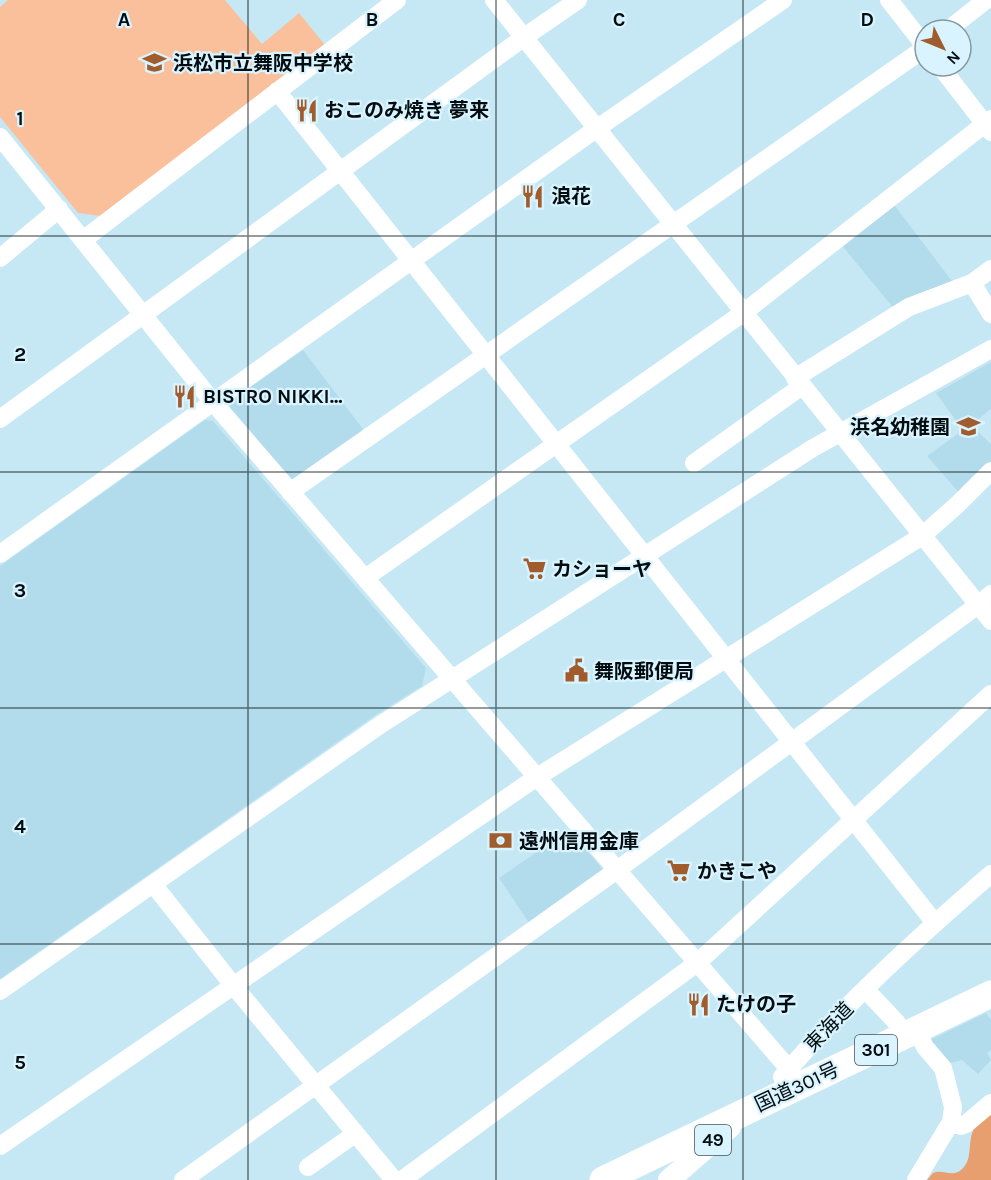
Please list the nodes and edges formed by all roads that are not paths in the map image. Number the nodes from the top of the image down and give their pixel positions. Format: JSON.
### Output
{"nodes":[{"id":1,"x":397,"y":0,"type":"edge"},
{"id":2,"x":494,"y":0,"type":"edge"},
{"id":3,"x":578,"y":0,"type":"edge"},
{"id":4,"x":783,"y":0,"type":"edge"},
{"id":5,"x":889,"y":0,"type":"edge"},
{"id":6,"x":986,"y":0,"type":"edge"},
{"id":7,"x":963,"y":18,"type":"edge"},
{"id":8,"x":913,"y":31,"type":"edge"},
{"id":9,"x":523,"y":38,"type":"junction"},
{"id":10,"x":913,"y":55,"type":"edge"},
{"id":11,"x":950,"y":78,"type":"edge"},
{"id":12,"x":277,"y":92,"type":"junction"},
{"id":13,"x":989,"y":125,"type":"edge"},
{"id":14,"x":596,"y":129,"type":"junction"},
{"id":15,"x":0,"y":137,"type":"edge"},
{"id":16,"x":340,"y":171,"type":"junction"},
{"id":17,"x":58,"y":209,"type":"junction"},
{"id":18,"x":673,"y":225,"type":"junction"},
{"id":19,"x":83,"y":240,"type":"junction"},
{"id":20,"x":0,"y":258,"type":"edge"},
{"id":21,"x":411,"y":261,"type":"junction"},
{"id":22,"x":991,"y":269,"type":"edge"},
{"id":23,"x":972,"y":284,"type":"junction"},
{"id":24,"x":743,"y":313,"type":"junction"},
{"id":25,"x":991,"y":314,"type":"edge"},
{"id":26,"x":144,"y":315,"type":"junction"},
{"id":27,"x":991,"y":349,"type":"edge"},
{"id":28,"x":486,"y":355,"type":"junction"},
{"id":29,"x":799,"y":382,"type":"junction"},
{"id":30,"x":213,"y":402,"type":"junction"},
{"id":31,"x":0,"y":419,"type":"edge"},
{"id":32,"x":840,"y":433,"type":"junction"},
{"id":33,"x":556,"y":444,"type":"junction"},
{"id":34,"x":694,"y":463,"type":"dead end"},
{"id":35,"x":991,"y":471,"type":"edge"},
{"id":36,"x":290,"y":492,"type":"junction"},
{"id":37,"x":922,"y":536,"type":"junction"},
{"id":38,"x":0,"y":554,"type":"edge"},
{"id":39,"x":645,"y":555,"type":"junction"},
{"id":40,"x":365,"y":578,"type":"junction"},
{"id":41,"x":985,"y":599,"type":"edge"},
{"id":42,"x":991,"y":621,"type":"edge"},
{"id":43,"x":726,"y":658,"type":"junction"},
{"id":44,"x":452,"y":679,"type":"junction"},
{"id":45,"x":991,"y":694,"type":"edge"},
{"id":46,"x":791,"y":742,"type":"junction"},
{"id":47,"x":537,"y":777,"type":"junction"},
{"id":48,"x":854,"y":820,"type":"junction"},
{"id":49,"x":617,"y":870,"type":"junction"},
{"id":50,"x":991,"y":874,"type":"edge"},
{"id":51,"x":153,"y":884,"type":"junction"},
{"id":52,"x":935,"y":923,"type":"junction"},
{"id":53,"x":697,"y":963,"type":"junction"},
{"id":54,"x":233,"y":986,"type":"junction"},
{"id":55,"x":866,"y":989,"type":"junction"},
{"id":56,"x":0,"y":991,"type":"edge"},
{"id":57,"x":991,"y":994,"type":"edge"},
{"id":58,"x":907,"y":1027,"type":"junction"},
{"id":59,"x":793,"y":1078,"type":"junction"},
{"id":60,"x":315,"y":1086,"type":"junction"},
{"id":61,"x":991,"y":1103,"type":"edge"},
{"id":62,"x":760,"y":1104,"type":"junction"},
{"id":63,"x":951,"y":1122,"type":"junction"},
{"id":64,"x":356,"y":1134,"type":"junction"},
{"id":65,"x":0,"y":1146,"type":"edge"},
{"id":66,"x":308,"y":1167,"type":"dead end"},
{"id":67,"x":183,"y":1180,"type":"edge"},
{"id":68,"x":394,"y":1180,"type":"edge"},
{"id":69,"x":402,"y":1180,"type":"edge"},
{"id":70,"x":603,"y":1180,"type":"edge"},
{"id":71,"x":669,"y":1180,"type":"edge"},
{"id":72,"x":916,"y":1180,"type":"edge"}],
"edges":[{"from":1,"to":12,"type":"street"},
{"from":2,"to":9,"type":"street"},
{"from":3,"to":9,"type":"street"},
{"from":4,"to":14,"type":"street"},
{"from":5,"to":8,"type":"street"},
{"from":6,"to":7,"type":"street"},
{"from":9,"to":14,"type":"street"},
{"from":9,"to":16,"type":"street"},
{"from":10,"to":18,"type":"street"},
{"from":11,"to":13,"type":"street"},
{"from":12,"to":16,"type":"street"},
{"from":12,"to":19,"type":"street"},
{"from":13,"to":24,"type":"street"},
{"from":14,"to":18,"type":"street"},
{"from":14,"to":21,"type":"street"},
{"from":15,"to":17,"type":"street"},
{"from":16,"to":21,"type":"street"},
{"from":16,"to":26,"type":"street"},
{"from":17,"to":19,"type":"street"},
{"from":17,"to":20,"type":"street"},
{"from":18,"to":24,"type":"street"},
{"from":18,"to":28,"type":"street"},
{"from":19,"to":26,"type":"street"},
{"from":21,"to":28,"type":"street"},
{"from":21,"to":30,"type":"street"},
{"from":22,"to":23,"type":"street"},
{"from":23,"to":25,"type":"street"},
{"from":23,"to":29,"type":"street"},
{"from":24,"to":29,"type":"street"},
{"from":24,"to":33,"type":"street"},
{"from":26,"to":30,"type":"street"},
{"from":26,"to":31,"type":"street"},
{"from":27,"to":32,"type":"street"},
{"from":28,"to":33,"type":"street"},
{"from":28,"to":36,"type":"street"},
{"from":29,"to":32,"type":"street"},
{"from":29,"to":34,"type":"street"},
{"from":30,"to":36,"type":"street"},
{"from":30,"to":38,"type":"street"},
{"from":32,"to":37,"type":"street"},
{"from":32,"to":39,"type":"street"},
{"from":33,"to":39,"type":"street"},
{"from":33,"to":40,"type":"street"},
{"from":35,"to":37,"type":"street"},
{"from":36,"to":40,"type":"street"},
{"from":37,"to":41,"type":"street"},
{"from":37,"to":43,"type":"street"},
{"from":39,"to":43,"type":"street"},
{"from":39,"to":44,"type":"street"},
{"from":40,"to":44,"type":"street"},
{"from":41,"to":42,"type":"street"},
{"from":41,"to":46,"type":"street"},
{"from":43,"to":46,"type":"street"},
{"from":43,"to":47,"type":"street"},
{"from":44,"to":47,"type":"street"},
{"from":44,"to":51,"type":"street"},
{"from":45,"to":48,"type":"street"},
{"from":46,"to":48,"type":"street"},
{"from":46,"to":49,"type":"street"},
{"from":47,"to":49,"type":"street"},
{"from":47,"to":54,"type":"street"},
{"from":48,"to":52,"type":"street"},
{"from":48,"to":53,"type":"street"},
{"from":49,"to":53,"type":"street"},
{"from":49,"to":60,"type":"street"},
{"from":50,"to":52,"type":"street","name":"東海道"},
{"from":51,"to":54,"type":"street"},
{"from":51,"to":56,"type":"street"},
{"from":52,"to":55,"type":"street","name":"東海道"},
{"from":53,"to":59,"type":"street"},
{"from":53,"to":69,"type":"street"},
{"from":54,"to":60,"type":"street"},
{"from":54,"to":65,"type":"street"},
{"from":55,"to":58,"type":"street"},
{"from":55,"to":59,"type":"street","name":"東海道"},
{"from":57,"to":58,"type":"highway","name":"国道301号","number":"301"},
{"from":58,"to":59,"type":"highway","name":"国道301号","number":"301"},
{"from":58,"to":63,"type":"street"},
{"from":59,"to":62,"type":"highway","name":"国道301号","number":"301"},
{"from":60,"to":64,"type":"street"},
{"from":60,"to":67,"type":"street"},
{"from":61,"to":63,"type":"street"},
{"from":62,"to":70,"type":"highway","name":"国道301号","number":"301"},
{"from":62,"to":71,"type":"main road","number":"49"},
{"from":63,"to":72,"type":"street"},
{"from":64,"to":66,"type":"street"},
{"from":64,"to":68,"type":"street"}]}
